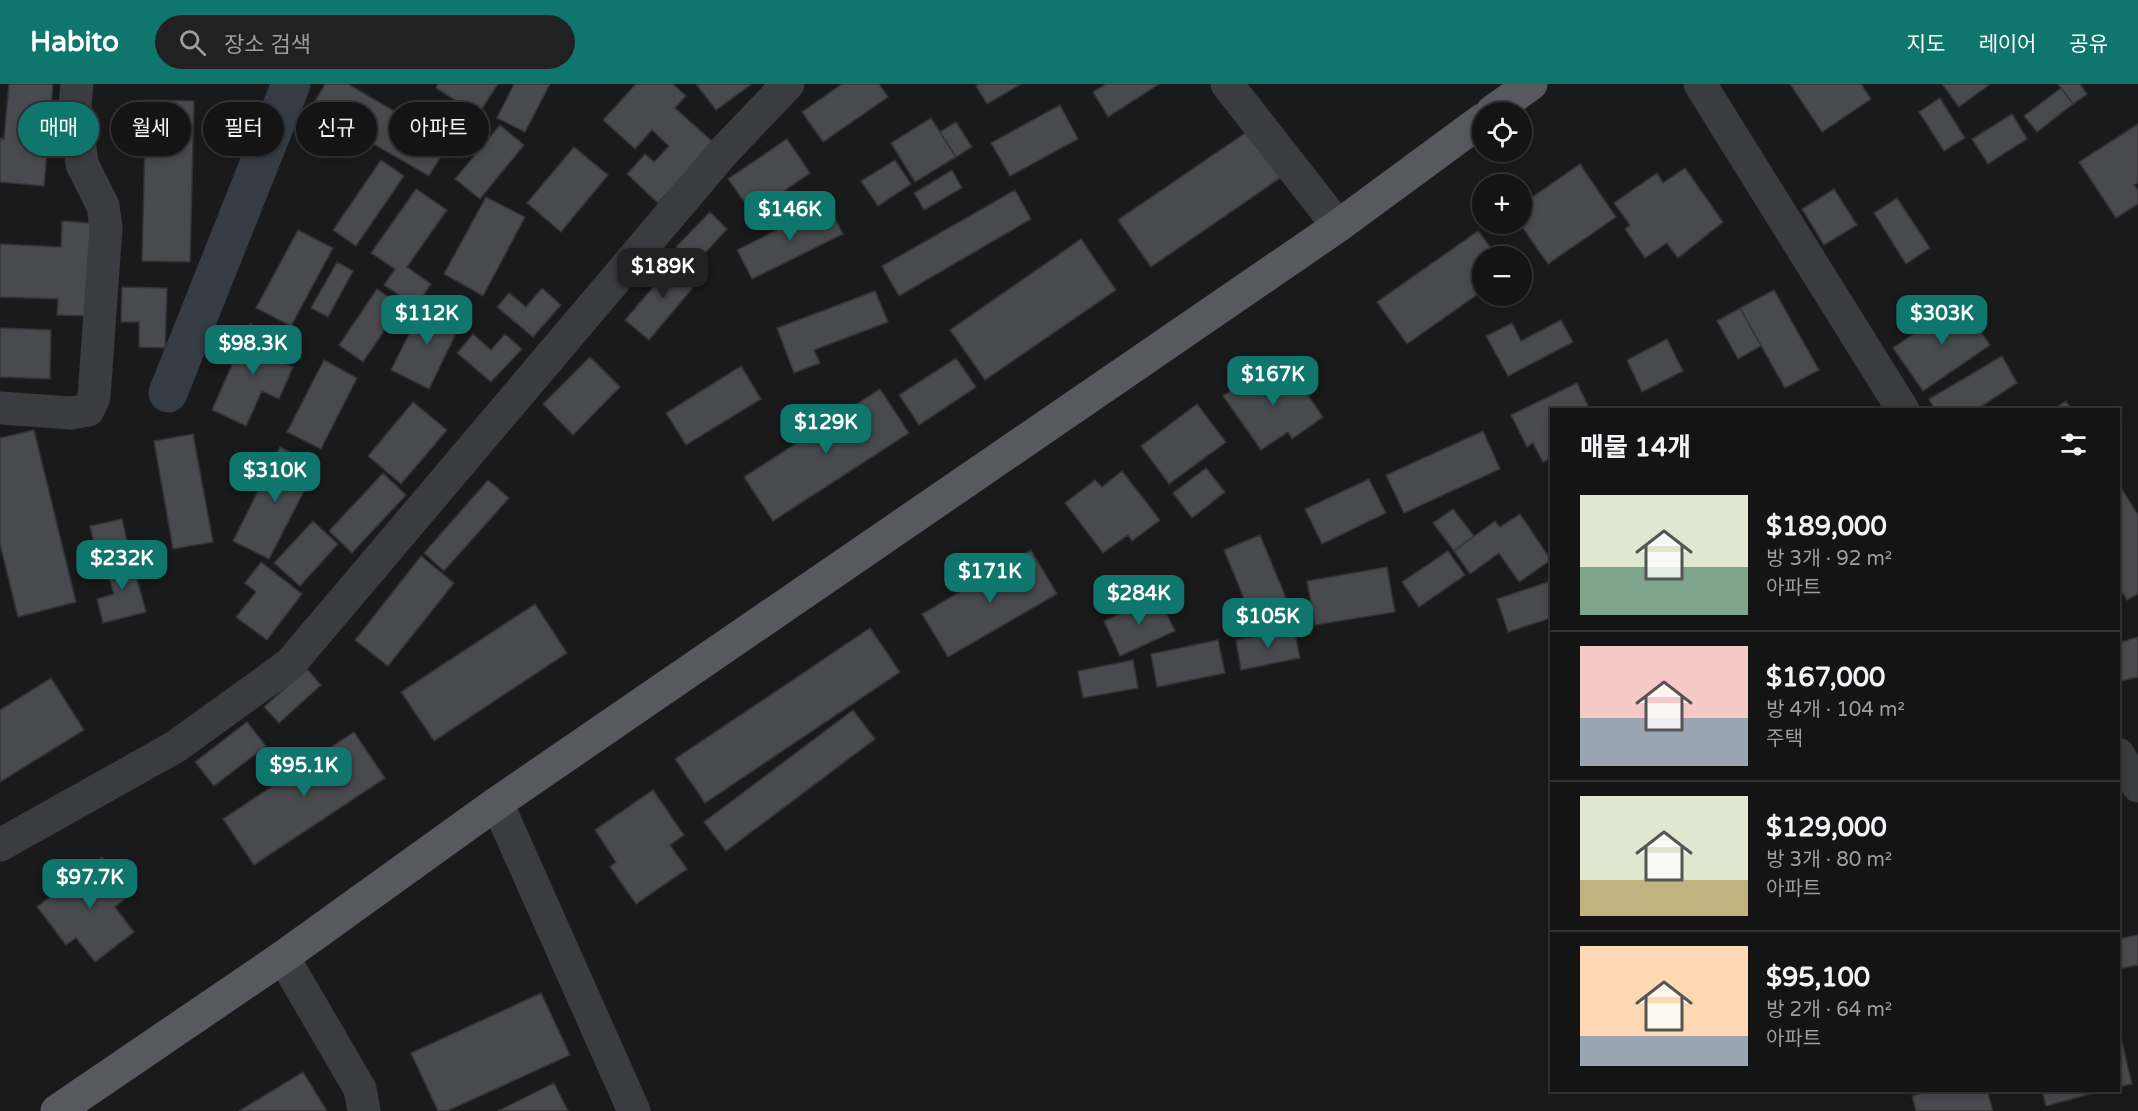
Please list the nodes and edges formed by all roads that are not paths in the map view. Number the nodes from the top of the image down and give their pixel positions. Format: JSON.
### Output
{"nodes":[{"id":1,"x":77,"y":84,"type":"edge"},
{"id":2,"x":788,"y":84,"type":"edge"},
{"id":3,"x":1227,"y":84,"type":"edge"},
{"id":4,"x":1531,"y":84,"type":"edge"},
{"id":5,"x":1700,"y":84,"type":"edge"},
{"id":6,"x":1506,"y":102,"type":"edge"},
{"id":7,"x":1472,"y":127,"type":"edge"},
{"id":8,"x":1338,"y":226,"type":"junction"},
{"id":9,"x":0,"y":408,"type":"edge"},
{"id":10,"x":1902,"y":408,"type":"edge"},
{"id":11,"x":2120,"y":757,"type":"edge"},
{"id":12,"x":2138,"y":786,"type":"edge"},
{"id":13,"x":497,"y":803,"type":"junction"},
{"id":14,"x":0,"y":845,"type":"edge"},
{"id":15,"x":283,"y":957,"type":"junction"},
{"id":16,"x":57,"y":1111,"type":"edge"},
{"id":17,"x":364,"y":1111,"type":"edge"},
{"id":18,"x":634,"y":1111,"type":"edge"}],
"edges":[{"from":1,"to":9,"type":"street"},
{"from":2,"to":14,"type":"street"},
{"from":3,"to":8,"type":"street"},
{"from":4,"to":6,"type":"main road"},
{"from":5,"to":10,"type":"street"},
{"from":7,"to":8,"type":"main road"},
{"from":8,"to":13,"type":"main road"},
{"from":11,"to":12,"type":"street"},
{"from":13,"to":15,"type":"main road"},
{"from":13,"to":18,"type":"street"},
{"from":15,"to":16,"type":"main road"},
{"from":15,"to":17,"type":"street"}]}
